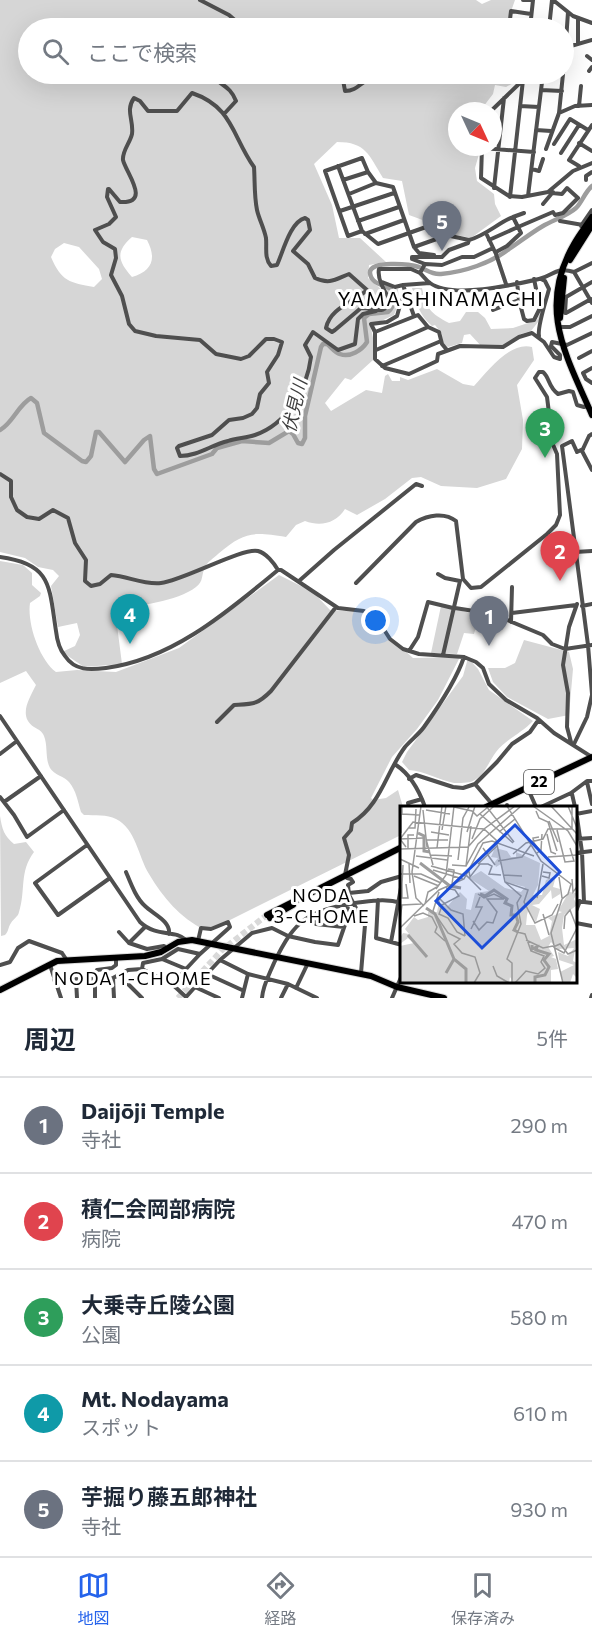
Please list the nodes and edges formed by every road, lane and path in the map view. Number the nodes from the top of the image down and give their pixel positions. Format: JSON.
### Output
{"nodes":[{"id":1,"x":200,"y":0,"type":"edge"},
{"id":2,"x":523,"y":0,"type":"edge"},
{"id":3,"x":533,"y":0,"type":"edge"},
{"id":4,"x":553,"y":0,"type":"edge"},
{"id":5,"x":568,"y":12,"type":"junction"},
{"id":6,"x":531,"y":14,"type":"junction"},
{"id":7,"x":232,"y":18,"type":"edge"},
{"id":8,"x":510,"y":18,"type":"edge"},
{"id":9,"x":531,"y":18,"type":"edge"},
{"id":10,"x":550,"y":18,"type":"edge"},
{"id":11,"x":568,"y":18,"type":"edge"},
{"id":12,"x":578,"y":18,"type":"junction"},
{"id":13,"x":592,"y":23,"type":"edge"},
{"id":14,"x":592,"y":40,"type":"edge"},
{"id":15,"x":578,"y":44,"type":"junction"},
{"id":16,"x":574,"y":45,"type":"edge"},
{"id":17,"x":587,"y":56,"type":"dead end"},
{"id":18,"x":592,"y":60,"type":"edge"},
{"id":19,"x":222,"y":84,"type":"edge"},
{"id":20,"x":344,"y":84,"type":"edge"},
{"id":21,"x":362,"y":84,"type":"edge"},
{"id":22,"x":519,"y":84,"type":"edge"},
{"id":23,"x":523,"y":84,"type":"edge"},
{"id":24,"x":542,"y":84,"type":"edge"},
{"id":25,"x":562,"y":84,"type":"edge"},
{"id":26,"x":581,"y":86,"type":"dead end"},
{"id":27,"x":541,"y":90,"type":"junction"},
{"id":28,"x":561,"y":91,"type":"junction"},
{"id":29,"x":504,"y":98,"type":"junction"},
{"id":30,"x":500,"y":102,"type":"edge"},
{"id":31,"x":592,"y":105,"type":"edge"},
{"id":32,"x":520,"y":106,"type":"junction"},
{"id":33,"x":579,"y":106,"type":"junction"},
{"id":34,"x":539,"y":107,"type":"junction"},
{"id":35,"x":559,"y":113,"type":"junction"},
{"id":36,"x":224,"y":114,"type":"junction"},
{"id":37,"x":502,"y":118,"type":"edge"},
{"id":38,"x":579,"y":124,"type":"junction"},
{"id":39,"x":592,"y":125,"type":"edge"},
{"id":40,"x":536,"y":130,"type":"junction"},
{"id":41,"x":588,"y":130,"type":"junction"},
{"id":42,"x":551,"y":131,"type":"junction"},
{"id":43,"x":579,"y":143,"type":"junction"},
{"id":44,"x":554,"y":144,"type":"dead end"},
{"id":45,"x":502,"y":149,"type":"edge"},
{"id":46,"x":546,"y":149,"type":"dead end"},
{"id":47,"x":515,"y":151,"type":"junction"},
{"id":48,"x":592,"y":151,"type":"edge"},
{"id":49,"x":534,"y":152,"type":"junction"},
{"id":50,"x":561,"y":153,"type":"dead end"},
{"id":51,"x":481,"y":156,"type":"edge"},
{"id":52,"x":498,"y":156,"type":"edge"},
{"id":53,"x":543,"y":159,"type":"dead end"},
{"id":54,"x":592,"y":163,"type":"edge"},
{"id":55,"x":338,"y":166,"type":"junction"},
{"id":56,"x":579,"y":166,"type":"junction"},
{"id":57,"x":532,"y":169,"type":"junction"},
{"id":58,"x":368,"y":172,"type":"junction"},
{"id":59,"x":592,"y":172,"type":"edge"},
{"id":60,"x":343,"y":180,"type":"junction"},
{"id":61,"x":586,"y":180,"type":"dead end"},
{"id":62,"x":376,"y":183,"type":"junction"},
{"id":63,"x":555,"y":186,"type":"junction"},
{"id":64,"x":494,"y":188,"type":"junction"},
{"id":65,"x":394,"y":193,"type":"junction"},
{"id":66,"x":552,"y":193,"type":"junction"},
{"id":67,"x":349,"y":194,"type":"junction"},
{"id":68,"x":528,"y":196,"type":"junction"},
{"id":69,"x":510,"y":197,"type":"junction"},
{"id":70,"x":543,"y":204,"type":"dead end"},
{"id":71,"x":353,"y":207,"type":"junction"},
{"id":72,"x":399,"y":207,"type":"junction"},
{"id":73,"x":592,"y":210,"type":"edge"},
{"id":74,"x":340,"y":211,"type":"junction"},
{"id":75,"x":524,"y":213,"type":"dead end"},
{"id":76,"x":513,"y":217,"type":"junction"},
{"id":77,"x":592,"y":217,"type":"edge"},
{"id":78,"x":404,"y":220,"type":"junction"},
{"id":79,"x":358,"y":221,"type":"junction"},
{"id":80,"x":560,"y":221,"type":"dead end"},
{"id":81,"x":592,"y":224,"type":"edge"},
{"id":82,"x":518,"y":227,"type":"junction"},
{"id":83,"x":363,"y":233,"type":"junction"},
{"id":84,"x":408,"y":233,"type":"junction"},
{"id":85,"x":486,"y":233,"type":"junction"},
{"id":86,"x":446,"y":235,"type":"junction"},
{"id":87,"x":470,"y":240,"type":"junction"},
{"id":88,"x":489,"y":240,"type":"junction"},
{"id":89,"x":414,"y":247,"type":"junction"},
{"id":90,"x":493,"y":248,"type":"junction"},
{"id":91,"x":497,"y":255,"type":"junction"},
{"id":92,"x":435,"y":256,"type":"junction"},
{"id":93,"x":592,"y":263,"type":"edge"},
{"id":94,"x":424,"y":265,"type":"junction"},
{"id":95,"x":567,"y":271,"type":"junction"},
{"id":96,"x":421,"y":272,"type":"junction"},
{"id":97,"x":534,"y":279,"type":"junction"},
{"id":98,"x":541,"y":279,"type":"junction"},
{"id":99,"x":517,"y":282,"type":"junction"},
{"id":100,"x":592,"y":282,"type":"edge"},
{"id":101,"x":430,"y":283,"type":"junction"},
{"id":102,"x":382,"y":284,"type":"junction"},
{"id":103,"x":506,"y":284,"type":"junction"},
{"id":104,"x":403,"y":285,"type":"junction"},
{"id":105,"x":583,"y":287,"type":"junction"},
{"id":106,"x":406,"y":296,"type":"junction"},
{"id":107,"x":519,"y":300,"type":"junction"},
{"id":108,"x":591,"y":300,"type":"edge"},
{"id":109,"x":494,"y":310,"type":"dead end"},
{"id":110,"x":376,"y":311,"type":"junction"},
{"id":111,"x":414,"y":316,"type":"junction"},
{"id":112,"x":592,"y":316,"type":"edge"},
{"id":113,"x":428,"y":327,"type":"junction"},
{"id":114,"x":561,"y":327,"type":"junction"},
{"id":115,"x":375,"y":332,"type":"junction"},
{"id":116,"x":592,"y":333,"type":"edge"},
{"id":117,"x":539,"y":337,"type":"junction"},
{"id":118,"x":442,"y":340,"type":"junction"},
{"id":119,"x":564,"y":345,"type":"junction"},
{"id":120,"x":447,"y":350,"type":"junction"},
{"id":121,"x":376,"y":351,"type":"junction"},
{"id":122,"x":592,"y":351,"type":"edge"},
{"id":123,"x":579,"y":358,"type":"dead end"},
{"id":124,"x":382,"y":366,"type":"junction"},
{"id":125,"x":592,"y":368,"type":"edge"},
{"id":126,"x":592,"y":383,"type":"edge"},
{"id":127,"x":590,"y":405,"type":"edge"},
{"id":128,"x":592,"y":414,"type":"edge"},
{"id":129,"x":592,"y":434,"type":"edge"},
{"id":130,"x":583,"y":449,"type":"junction"},
{"id":131,"x":592,"y":470,"type":"edge"},
{"id":132,"x":0,"y":474,"type":"edge"},
{"id":133,"x":422,"y":486,"type":"dead end"},
{"id":134,"x":592,"y":551,"type":"edge"},
{"id":135,"x":575,"y":552,"type":"junction"},
{"id":136,"x":0,"y":557,"type":"edge"},
{"id":137,"x":278,"y":570,"type":"junction"},
{"id":138,"x":438,"y":574,"type":"dead end"},
{"id":139,"x":299,"y":581,"type":"junction"},
{"id":140,"x":356,"y":583,"type":"dead end"},
{"id":141,"x":512,"y":587,"type":"dead end"},
{"id":142,"x":580,"y":604,"type":"junction"},
{"id":143,"x":592,"y":604,"type":"edge"},
{"id":144,"x":336,"y":607,"type":"junction"},
{"id":145,"x":454,"y":608,"type":"junction"},
{"id":146,"x":512,"y":613,"type":"junction"},
{"id":147,"x":511,"y":622,"type":"junction"},
{"id":148,"x":590,"y":645,"type":"edge"},
{"id":149,"x":564,"y":648,"type":"junction"},
{"id":150,"x":409,"y":651,"type":"junction"},
{"id":151,"x":443,"y":655,"type":"junction"},
{"id":152,"x":464,"y":657,"type":"junction"},
{"id":153,"x":592,"y":695,"type":"edge"},
{"id":154,"x":0,"y":716,"type":"edge"},
{"id":155,"x":217,"y":722,"type":"dead end"},
{"id":156,"x":542,"y":722,"type":"junction"},
{"id":157,"x":17,"y":741,"type":"junction"},
{"id":158,"x":573,"y":743,"type":"junction"},
{"id":159,"x":0,"y":754,"type":"edge"},
{"id":160,"x":592,"y":759,"type":"edge"},
{"id":161,"x":396,"y":765,"type":"junction"},
{"id":162,"x":41,"y":776,"type":"junction"},
{"id":163,"x":409,"y":779,"type":"junction"},
{"id":164,"x":590,"y":781,"type":"edge"},
{"id":165,"x":475,"y":784,"type":"junction"},
{"id":166,"x":529,"y":791,"type":"junction"},
{"id":167,"x":572,"y":793,"type":"junction"},
{"id":168,"x":0,"y":797,"type":"edge"},
{"id":169,"x":422,"y":799,"type":"junction"},
{"id":170,"x":4,"y":802,"type":"junction"},
{"id":171,"x":592,"y":804,"type":"edge"},
{"id":172,"x":409,"y":806,"type":"edge"},
{"id":173,"x":425,"y":806,"type":"edge"},
{"id":174,"x":491,"y":806,"type":"edge"},
{"id":175,"x":537,"y":806,"type":"edge"},
{"id":176,"x":540,"y":806,"type":"edge"},
{"id":177,"x":575,"y":806,"type":"edge"},
{"id":178,"x":63,"y":810,"type":"junction"},
{"id":179,"x":592,"y":811,"type":"edge"},
{"id":180,"x":577,"y":812,"type":"edge"},
{"id":181,"x":592,"y":837,"type":"edge"},
{"id":182,"x":578,"y":839,"type":"edge"},
{"id":183,"x":87,"y":845,"type":"junction"},
{"id":184,"x":400,"y":851,"type":"edge"},
{"id":185,"x":592,"y":851,"type":"edge"},
{"id":186,"x":582,"y":852,"type":"junction"},
{"id":187,"x":577,"y":853,"type":"edge"},
{"id":188,"x":126,"y":872,"type":"dead end"},
{"id":189,"x":346,"y":877,"type":"junction"},
{"id":190,"x":400,"y":877,"type":"edge"},
{"id":191,"x":110,"y":878,"type":"junction"},
{"id":192,"x":349,"y":893,"type":"junction"},
{"id":193,"x":378,"y":900,"type":"junction"},
{"id":194,"x":580,"y":901,"type":"edge"},
{"id":195,"x":400,"y":902,"type":"edge"},
{"id":196,"x":592,"y":903,"type":"edge"},
{"id":197,"x":354,"y":904,"type":"junction"},
{"id":198,"x":347,"y":905,"type":"junction"},
{"id":199,"x":311,"y":915,"type":"junction"},
{"id":200,"x":268,"y":916,"type":"tunnel mouth"},
{"id":201,"x":577,"y":923,"type":"edge"},
{"id":202,"x":592,"y":926,"type":"edge"},
{"id":203,"x":145,"y":927,"type":"junction"},
{"id":204,"x":344,"y":927,"type":"junction"},
{"id":205,"x":118,"y":932,"type":"dead end"},
{"id":206,"x":169,"y":934,"type":"junction"},
{"id":207,"x":288,"y":936,"type":"junction"},
{"id":208,"x":186,"y":940,"type":"junction"},
{"id":209,"x":198,"y":940,"type":"junction"},
{"id":210,"x":392,"y":942,"type":"junction"},
{"id":211,"x":129,"y":943,"type":"junction"},
{"id":212,"x":211,"y":943,"type":"junction"},
{"id":213,"x":400,"y":944,"type":"edge"},
{"id":214,"x":234,"y":947,"type":"junction"},
{"id":215,"x":166,"y":949,"type":"junction"},
{"id":216,"x":200,"y":954,"type":"junction"},
{"id":217,"x":278,"y":956,"type":"junction"},
{"id":218,"x":116,"y":958,"type":"junction"},
{"id":219,"x":162,"y":959,"type":"junction"},
{"id":220,"x":66,"y":960,"type":"junction"},
{"id":221,"x":220,"y":960,"type":"junction"},
{"id":222,"x":308,"y":963,"type":"junction"},
{"id":223,"x":0,"y":965,"type":"edge"},
{"id":224,"x":50,"y":965,"type":"junction"},
{"id":225,"x":142,"y":969,"type":"junction"},
{"id":226,"x":186,"y":969,"type":"junction"},
{"id":227,"x":121,"y":974,"type":"junction"},
{"id":228,"x":207,"y":974,"type":"junction"},
{"id":229,"x":248,"y":974,"type":"junction"},
{"id":230,"x":361,"y":974,"type":"junction"},
{"id":231,"x":95,"y":978,"type":"junction"},
{"id":232,"x":113,"y":978,"type":"junction"},
{"id":233,"x":267,"y":978,"type":"junction"},
{"id":234,"x":76,"y":979,"type":"junction"},
{"id":235,"x":54,"y":980,"type":"junction"},
{"id":236,"x":400,"y":980,"type":"edge"},
{"id":237,"x":288,"y":984,"type":"junction"},
{"id":238,"x":173,"y":985,"type":"junction"},
{"id":239,"x":195,"y":987,"type":"junction"},
{"id":240,"x":397,"y":987,"type":"junction"},
{"id":241,"x":296,"y":988,"type":"junction"},
{"id":242,"x":0,"y":990,"type":"edge"},
{"id":243,"x":242,"y":990,"type":"junction"},
{"id":244,"x":61,"y":998,"type":"edge"},
{"id":245,"x":77,"y":998,"type":"edge"},
{"id":246,"x":95,"y":998,"type":"edge"},
{"id":247,"x":114,"y":998,"type":"edge"},
{"id":248,"x":142,"y":998,"type":"edge"},
{"id":249,"x":186,"y":998,"type":"edge"},
{"id":250,"x":219,"y":998,"type":"edge"},
{"id":251,"x":242,"y":998,"type":"edge"},
{"id":252,"x":262,"y":998,"type":"edge"},
{"id":253,"x":281,"y":998,"type":"edge"},
{"id":254,"x":317,"y":998,"type":"edge"},
{"id":255,"x":392,"y":998,"type":"edge"},
{"id":256,"x":444,"y":998,"type":"edge"}],
"edges":[{"from":1,"to":7,"type":"street"},
{"from":2,"to":3,"type":"street"},
{"from":3,"to":6,"type":"street"},
{"from":4,"to":5,"type":"street"},
{"from":4,"to":10,"type":"street"},
{"from":5,"to":11,"type":"street"},
{"from":5,"to":12,"type":"street"},
{"from":6,"to":8,"type":"street"},
{"from":6,"to":9,"type":"street"},
{"from":12,"to":13,"type":"street"},
{"from":12,"to":15,"type":"street"},
{"from":14,"to":15,"type":"street"},
{"from":15,"to":16,"type":"street"},
{"from":17,"to":18,"type":"street"},
{"from":19,"to":36,"type":"street"},
{"from":20,"to":21,"type":"street"},
{"from":22,"to":29,"type":"street"},
{"from":23,"to":32,"type":"street"},
{"from":24,"to":27,"type":"street"},
{"from":25,"to":28,"type":"street"},
{"from":26,"to":33,"type":"street"},
{"from":27,"to":28,"type":"street"},
{"from":27,"to":34,"type":"street"},
{"from":28,"to":35,"type":"street"},
{"from":29,"to":30,"type":"street"},
{"from":29,"to":37,"type":"street"},
{"from":31,"to":33,"type":"street"},
{"from":32,"to":34,"type":"street"},
{"from":32,"to":47,"type":"street"},
{"from":33,"to":35,"type":"street"},
{"from":34,"to":40,"type":"street"},
{"from":35,"to":42,"type":"street"},
{"from":36,"to":110,"type":"street"},
{"from":36,"to":110,"type":"street"},
{"from":38,"to":41,"type":"street"},
{"from":38,"to":44,"type":"street"},
{"from":38,"to":50,"type":"street"},
{"from":39,"to":41,"type":"street"},
{"from":40,"to":42,"type":"street"},
{"from":40,"to":49,"type":"street"},
{"from":41,"to":43,"type":"street"},
{"from":42,"to":46,"type":"street"},
{"from":43,"to":48,"type":"street"},
{"from":43,"to":56,"type":"street"},
{"from":45,"to":47,"type":"street"},
{"from":47,"to":49,"type":"street"},
{"from":47,"to":69,"type":"street"},
{"from":49,"to":57,"type":"street"},
{"from":51,"to":64,"type":"street"},
{"from":52,"to":64,"type":"street"},
{"from":53,"to":57,"type":"street"},
{"from":54,"to":56,"type":"street"},
{"from":55,"to":58,"type":"street"},
{"from":55,"to":60,"type":"street"},
{"from":55,"to":74,"type":"street"},
{"from":56,"to":63,"type":"street"},
{"from":57,"to":68,"type":"street"},
{"from":58,"to":60,"type":"street"},
{"from":58,"to":62,"type":"street"},
{"from":59,"to":61,"type":"street"},
{"from":60,"to":67,"type":"street"},
{"from":62,"to":65,"type":"street"},
{"from":62,"to":67,"type":"street"},
{"from":63,"to":66,"type":"street"},
{"from":63,"to":68,"type":"street"},
{"from":64,"to":69,"type":"street"},
{"from":65,"to":71,"type":"street"},
{"from":65,"to":72,"type":"street"},
{"from":66,"to":70,"type":"street"},
{"from":66,"to":82,"type":"street"},
{"from":67,"to":71,"type":"street"},
{"from":68,"to":69,"type":"street"},
{"from":71,"to":74,"type":"street"},
{"from":71,"to":79,"type":"street"},
{"from":72,"to":78,"type":"street"},
{"from":72,"to":79,"type":"street"},
{"from":73,"to":80,"type":"street"},
{"from":74,"to":83,"type":"street"},
{"from":75,"to":76,"type":"street"},
{"from":76,"to":82,"type":"street"},
{"from":76,"to":85,"type":"street"},
{"from":77,"to":95,"type":"main road"},
{"from":78,"to":83,"type":"street"},
{"from":78,"to":84,"type":"street"},
{"from":79,"to":83,"type":"street"},
{"from":81,"to":95,"type":"main road"},
{"from":82,"to":88,"type":"street"},
{"from":82,"to":91,"type":"street"},
{"from":83,"to":84,"type":"street"},
{"from":84,"to":86,"type":"street"},
{"from":84,"to":89,"type":"street"},
{"from":85,"to":87,"type":"street"},
{"from":85,"to":88,"type":"street"},
{"from":86,"to":87,"type":"street"},
{"from":86,"to":89,"type":"street"},
{"from":87,"to":92,"type":"street"},
{"from":88,"to":90,"type":"street"},
{"from":89,"to":92,"type":"street"},
{"from":90,"to":91,"type":"street"},
{"from":90,"to":94,"type":"street"},
{"from":91,"to":103,"type":"street"},
{"from":92,"to":94,"type":"street"},
{"from":93,"to":95,"type":"street"},
{"from":94,"to":96,"type":"street"},
{"from":95,"to":98,"type":"street"},
{"from":95,"to":105,"type":"street"},
{"from":95,"to":114,"type":"main road"},
{"from":95,"to":119,"type":"main road"},
{"from":96,"to":101,"type":"street"},
{"from":96,"to":102,"type":"street"},
{"from":97,"to":98,"type":"street"},
{"from":97,"to":99,"type":"street"},
{"from":97,"to":107,"type":"street"},
{"from":98,"to":117,"type":"street"},
{"from":99,"to":103,"type":"street"},
{"from":99,"to":107,"type":"street"},
{"from":100,"to":105,"type":"street"},
{"from":101,"to":103,"type":"street"},
{"from":101,"to":104,"type":"street"},
{"from":102,"to":104,"type":"street"},
{"from":102,"to":110,"type":"street"},
{"from":104,"to":106,"type":"street"},
{"from":105,"to":108,"type":"street"},
{"from":105,"to":108,"type":"street"},
{"from":106,"to":111,"type":"street"},
{"from":106,"to":115,"type":"street"},
{"from":107,"to":109,"type":"street"},
{"from":111,"to":113,"type":"street"},
{"from":111,"to":115,"type":"street"},
{"from":112,"to":114,"type":"street"},
{"from":113,"to":118,"type":"street"},
{"from":113,"to":121,"type":"street"},
{"from":114,"to":119,"type":"main road"},
{"from":115,"to":121,"type":"street"},
{"from":116,"to":119,"type":"street"},
{"from":117,"to":119,"type":"street"},
{"from":117,"to":120,"type":"street"},
{"from":118,"to":120,"type":"street"},
{"from":118,"to":124,"type":"street"},
{"from":119,"to":127,"type":"main road"},
{"from":120,"to":124,"type":"street"},
{"from":121,"to":124,"type":"street"},
{"from":122,"to":123,"type":"street"},
{"from":125,"to":126,"type":"street"},
{"from":127,"to":128,"type":"main road"},
{"from":127,"to":140,"type":"street"},
{"from":129,"to":130,"type":"street"},
{"from":130,"to":131,"type":"street"},
{"from":130,"to":135,"type":"street"},
{"from":132,"to":137,"type":"street"},
{"from":133,"to":139,"type":"street"},
{"from":134,"to":135,"type":"street"},
{"from":135,"to":142,"type":"street"},
{"from":136,"to":137,"type":"street"},
{"from":137,"to":139,"type":"street"},
{"from":138,"to":145,"type":"street"},
{"from":139,"to":144,"type":"street"},
{"from":141,"to":146,"type":"street"},
{"from":142,"to":143,"type":"street"},
{"from":142,"to":146,"type":"street"},
{"from":142,"to":148,"type":"street"},
{"from":142,"to":149,"type":"street"},
{"from":144,"to":150,"type":"street"},
{"from":144,"to":155,"type":"street"},
{"from":145,"to":147,"type":"street"},
{"from":145,"to":150,"type":"street"},
{"from":145,"to":151,"type":"street"},
{"from":146,"to":147,"type":"street"},
{"from":147,"to":149,"type":"street"},
{"from":148,"to":149,"type":"street"},
{"from":148,"to":153,"type":"street"},
{"from":149,"to":158,"type":"street"},
{"from":150,"to":151,"type":"street"},
{"from":151,"to":152,"type":"street"},
{"from":152,"to":156,"type":"street"},
{"from":152,"to":161,"type":"street"},
{"from":153,"to":158,"type":"street"},
{"from":154,"to":157,"type":"street"},
{"from":156,"to":158,"type":"street"},
{"from":156,"to":165,"type":"street"},
{"from":157,"to":159,"type":"street"},
{"from":157,"to":162,"type":"street"},
{"from":158,"to":160,"type":"street"},
{"from":160,"to":166,"type":"main road","number":"22"},
{"from":160,"to":174,"type":"main road","number":"22"},
{"from":161,"to":163,"type":"street"},
{"from":161,"to":189,"type":"street"},
{"from":162,"to":170,"type":"street"},
{"from":162,"to":178,"type":"street"},
{"from":163,"to":165,"type":"street"},
{"from":163,"to":169,"type":"street"},
{"from":164,"to":167,"type":"street"},
{"from":164,"to":171,"type":"street"},
{"from":165,"to":174,"type":"street"},
{"from":166,"to":174,"type":"main road","number":"22"},
{"from":166,"to":175,"type":"street"},
{"from":167,"to":176,"type":"street"},
{"from":167,"to":177,"type":"street"},
{"from":168,"to":170,"type":"street"},
{"from":169,"to":172,"type":"street"},
{"from":169,"to":173,"type":"street"},
{"from":170,"to":178,"type":"street"},
{"from":178,"to":183,"type":"street"},
{"from":179,"to":180,"type":"street"},
{"from":181,"to":182,"type":"street"},
{"from":182,"to":186,"type":"street"},
{"from":183,"to":191,"type":"street"},
{"from":183,"to":191,"type":"street"},
{"from":184,"to":189,"type":"main road"},
{"from":185,"to":186,"type":"street"},
{"from":186,"to":187,"type":"street"},
{"from":186,"to":194,"type":"street"},
{"from":188,"to":206,"type":"street"},
{"from":189,"to":192,"type":"street"},
{"from":189,"to":200,"type":"main road"},
{"from":190,"to":192,"type":"street"},
{"from":191,"to":203,"type":"street"},
{"from":192,"to":197,"type":"street"},
{"from":193,"to":195,"type":"street"},
{"from":193,"to":197,"type":"street"},
{"from":193,"to":210,"type":"street"},
{"from":194,"to":196,"type":"street"},
{"from":195,"to":210,"type":"street"},
{"from":197,"to":198,"type":"street"},
{"from":197,"to":230,"type":"street"},
{"from":198,"to":199,"type":"street"},
{"from":198,"to":204,"type":"street"},
{"from":199,"to":204,"type":"street"},
{"from":199,"to":207,"type":"street"},
{"from":201,"to":202,"type":"street"},
{"from":203,"to":206,"type":"street"},
{"from":203,"to":211,"type":"street"},
{"from":204,"to":207,"type":"street"},
{"from":205,"to":211,"type":"street"},
{"from":206,"to":208,"type":"street"},
{"from":207,"to":214,"type":"street"},
{"from":207,"to":217,"type":"street"},
{"from":208,"to":209,"type":"main road"},
{"from":208,"to":215,"type":"main road"},
{"from":209,"to":212,"type":"main road"},
{"from":209,"to":212,"type":"street"},
{"from":210,"to":213,"type":"street"},
{"from":211,"to":215,"type":"street"},
{"from":212,"to":214,"type":"main road"},
{"from":212,"to":216,"type":"street"},
{"from":214,"to":217,"type":"main road"},
{"from":214,"to":221,"type":"street"},
{"from":215,"to":218,"type":"main road"},
{"from":216,"to":219,"type":"street"},
{"from":216,"to":226,"type":"street"},
{"from":217,"to":222,"type":"main road"},
{"from":217,"to":233,"type":"street"},
{"from":218,"to":220,"type":"main road"},
{"from":218,"to":231,"type":"street"},
{"from":219,"to":225,"type":"street"},
{"from":219,"to":226,"type":"street"},
{"from":220,"to":223,"type":"street"},
{"from":220,"to":224,"type":"main road"},
{"from":221,"to":228,"type":"street"},
{"from":221,"to":229,"type":"street"},
{"from":222,"to":230,"type":"main road"},
{"from":222,"to":241,"type":"street"},
{"from":224,"to":235,"type":"street"},
{"from":224,"to":242,"type":"main road"},
{"from":225,"to":227,"type":"street"},
{"from":225,"to":238,"type":"street"},
{"from":226,"to":238,"type":"street"},
{"from":227,"to":232,"type":"street"},
{"from":227,"to":248,"type":"street"},
{"from":228,"to":239,"type":"street"},
{"from":228,"to":243,"type":"street"},
{"from":229,"to":233,"type":"street"},
{"from":229,"to":243,"type":"street"},
{"from":230,"to":240,"type":"main road"},
{"from":231,"to":232,"type":"street"},
{"from":231,"to":234,"type":"street"},
{"from":231,"to":246,"type":"street"},
{"from":232,"to":247,"type":"street"},
{"from":233,"to":237,"type":"street"},
{"from":233,"to":252,"type":"street"},
{"from":234,"to":235,"type":"street"},
{"from":234,"to":245,"type":"street"},
{"from":235,"to":244,"type":"street"},
{"from":236,"to":240,"type":"street"},
{"from":237,"to":241,"type":"street"},
{"from":237,"to":253,"type":"street"},
{"from":238,"to":249,"type":"street"},
{"from":239,"to":249,"type":"street"},
{"from":239,"to":250,"type":"street"},
{"from":240,"to":255,"type":"street"},
{"from":240,"to":256,"type":"main road"},
{"from":241,"to":254,"type":"street"},
{"from":243,"to":251,"type":"street"}]}
